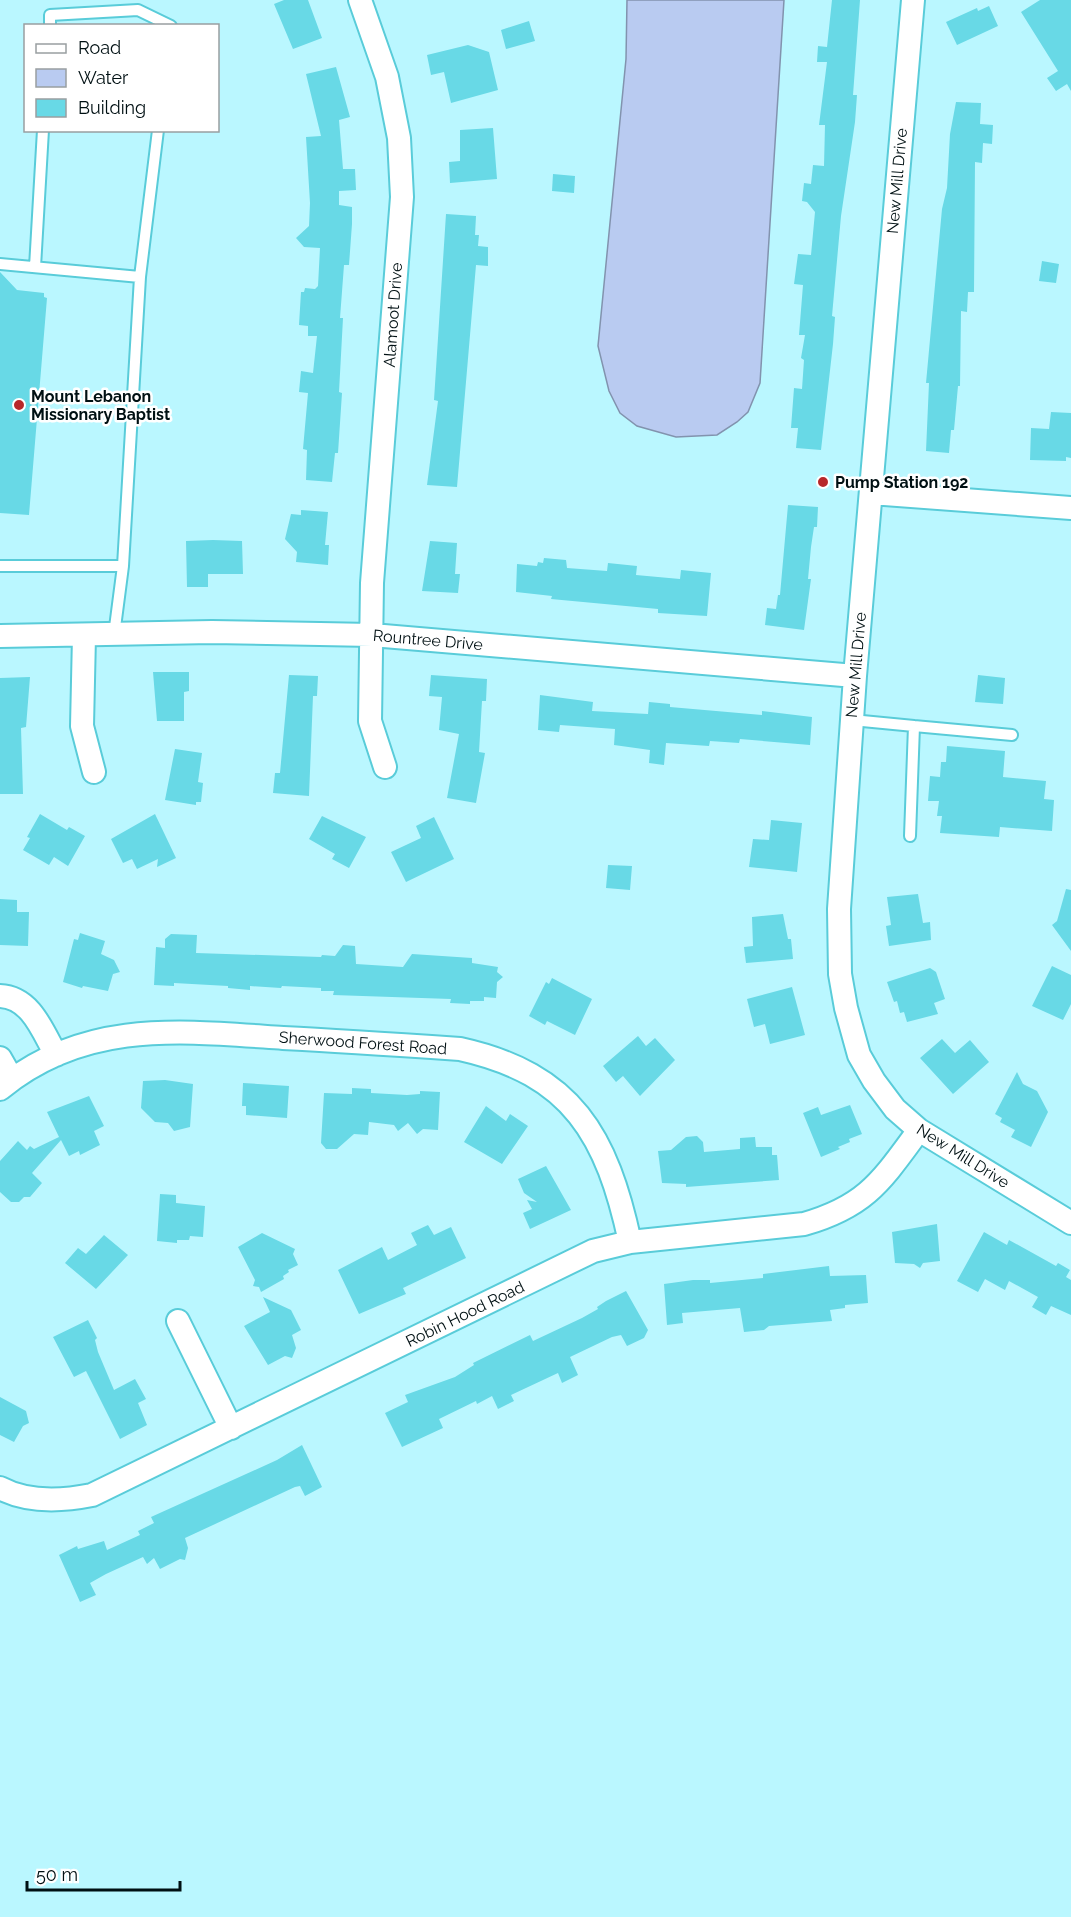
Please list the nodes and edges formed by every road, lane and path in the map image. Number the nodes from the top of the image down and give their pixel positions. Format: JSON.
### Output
{"nodes":[{"id":1,"x":360,"y":0,"type":"edge"},
{"id":2,"x":913,"y":0,"type":"edge"},
{"id":3,"x":50,"y":24,"type":"edge"},
{"id":4,"x":167,"y":24,"type":"edge"},
{"id":5,"x":44,"y":132,"type":"edge"},
{"id":6,"x":158,"y":132,"type":"edge"},
{"id":7,"x":0,"y":264,"type":"edge"},
{"id":8,"x":35,"y":267,"type":"junction"},
{"id":9,"x":140,"y":277,"type":"junction"},
{"id":10,"x":871,"y":493,"type":"junction"},
{"id":11,"x":1071,"y":508,"type":"edge"},
{"id":12,"x":0,"y":566,"type":"edge"},
{"id":13,"x":123,"y":566,"type":"junction"},
{"id":14,"x":114,"y":635,"type":"junction"},
{"id":15,"x":372,"y":635,"type":"junction"},
{"id":16,"x":0,"y":636,"type":"edge"},
{"id":17,"x":84,"y":636,"type":"junction"},
{"id":18,"x":855,"y":676,"type":"junction"},
{"id":19,"x":852,"y":720,"type":"junction"},
{"id":20,"x":914,"y":726,"type":"junction"},
{"id":21,"x":1012,"y":735,"type":"dead end"},
{"id":22,"x":385,"y":767,"type":"dead end"},
{"id":23,"x":94,"y":772,"type":"dead end"},
{"id":24,"x":910,"y":836,"type":"dead end"},
{"id":25,"x":0,"y":996,"type":"edge"},
{"id":26,"x":56,"y":1055,"type":"junction"},
{"id":27,"x":0,"y":1059,"type":"edge"},
{"id":28,"x":6,"y":1084,"type":"edge"},
{"id":29,"x":920,"y":1130,"type":"junction"},
{"id":30,"x":1071,"y":1223,"type":"edge"},
{"id":31,"x":630,"y":1242,"type":"junction"},
{"id":32,"x":178,"y":1321,"type":"dead end"},
{"id":33,"x":231,"y":1428,"type":"junction"},
{"id":34,"x":0,"y":1488,"type":"edge"}],
"edges":[{"from":1,"to":15,"type":"street","name":"Alamoot Drive"},
{"from":2,"to":10,"type":"street","name":"New Mill Drive"},
{"from":3,"to":4,"type":"lane"},
{"from":5,"to":8,"type":"lane"},
{"from":6,"to":9,"type":"lane"},
{"from":7,"to":8,"type":"lane"},
{"from":8,"to":9,"type":"lane"},
{"from":9,"to":13,"type":"lane"},
{"from":10,"to":11,"type":"street"},
{"from":10,"to":18,"type":"street","name":"New Mill Drive"},
{"from":12,"to":13,"type":"lane"},
{"from":13,"to":14,"type":"lane"},
{"from":14,"to":15,"type":"street","name":"Rountree Drive"},
{"from":14,"to":17,"type":"street","name":"Rountree Drive"},
{"from":15,"to":18,"type":"street","name":"Rountree Drive"},
{"from":15,"to":22,"type":"street","name":"Alamoot Drive"},
{"from":16,"to":17,"type":"street","name":"Rountree Drive"},
{"from":17,"to":23,"type":"street"},
{"from":18,"to":19,"type":"street","name":"New Mill Drive"},
{"from":19,"to":20,"type":"lane"},
{"from":19,"to":29,"type":"street","name":"New Mill Drive"},
{"from":20,"to":21,"type":"lane"},
{"from":20,"to":24,"type":"lane"},
{"from":25,"to":26,"type":"street"},
{"from":26,"to":28,"type":"street","name":"Sherwood Forest Road"},
{"from":26,"to":31,"type":"street","name":"Sherwood Forest Road"},
{"from":27,"to":28,"type":"street"},
{"from":29,"to":30,"type":"street","name":"New Mill Drive"},
{"from":29,"to":31,"type":"street","name":"Robin Hood Road"},
{"from":31,"to":33,"type":"street","name":"Robin Hood Road"},
{"from":32,"to":33,"type":"street"},
{"from":33,"to":34,"type":"street","name":"Robin Hood Road"}]}
